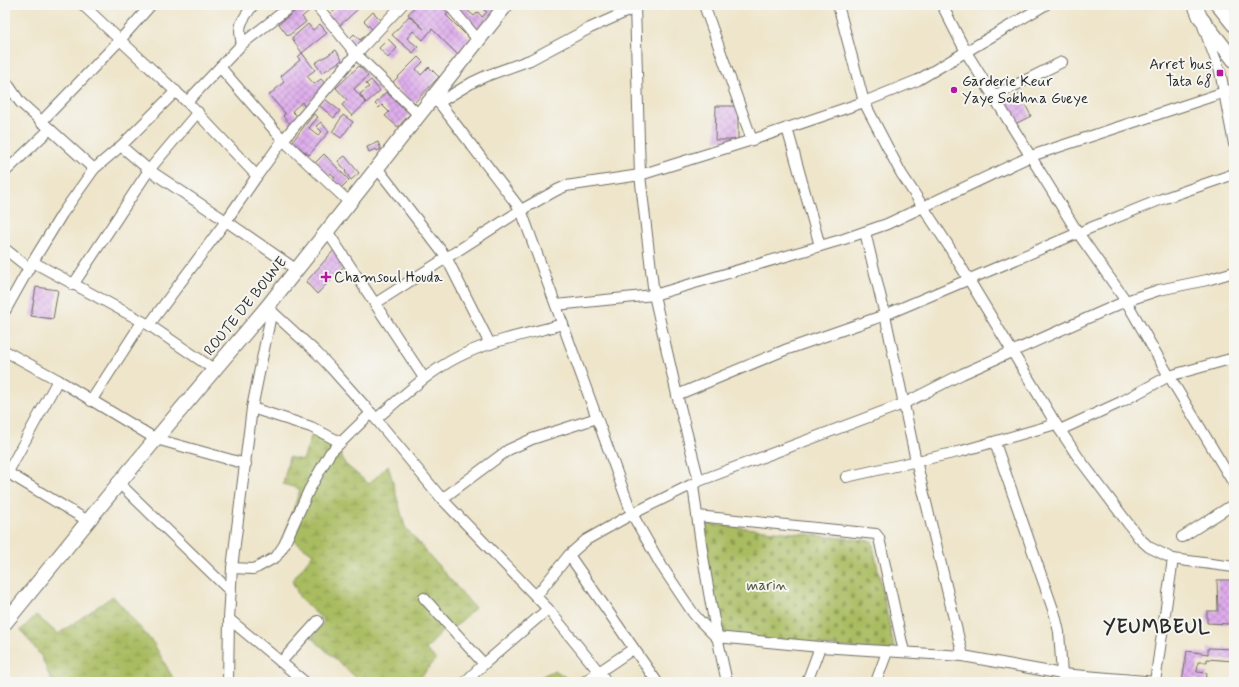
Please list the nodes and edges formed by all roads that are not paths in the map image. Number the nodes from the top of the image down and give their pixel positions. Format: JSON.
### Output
{"nodes":[{"id":1,"x":83,"y":5,"type":"edge"},
{"id":2,"x":151,"y":5,"type":"edge"},
{"id":3,"x":253,"y":5,"type":"edge"},
{"id":4,"x":292,"y":5,"type":"edge"},
{"id":5,"x":316,"y":5,"type":"edge"},
{"id":6,"x":402,"y":5,"type":"edge"},
{"id":7,"x":449,"y":5,"type":"edge"},
{"id":8,"x":506,"y":5,"type":"edge"},
{"id":9,"x":704,"y":5,"type":"edge"},
{"id":10,"x":838,"y":5,"type":"edge"},
{"id":11,"x":942,"y":5,"type":"edge"},
{"id":12,"x":1045,"y":5,"type":"edge"},
{"id":13,"x":1218,"y":5,"type":"edge"},
{"id":14,"x":635,"y":6,"type":"edge"},
{"id":15,"x":1197,"y":11,"type":"edge"},
{"id":16,"x":1234,"y":25,"type":"edge"},
{"id":17,"x":120,"y":40,"type":"junction"},
{"id":18,"x":478,"y":40,"type":"junction"},
{"id":19,"x":242,"y":44,"type":"junction"},
{"id":20,"x":966,"y":52,"type":"junction"},
{"id":21,"x":356,"y":54,"type":"junction"},
{"id":22,"x":1234,"y":60,"type":"edge"},
{"id":23,"x":1062,"y":62,"type":"dead end"},
{"id":24,"x":220,"y":67,"type":"junction"},
{"id":25,"x":5,"y":80,"type":"edge"},
{"id":26,"x":1234,"y":89,"type":"edge"},
{"id":27,"x":176,"y":90,"type":"junction"},
{"id":28,"x":1224,"y":92,"type":"junction"},
{"id":29,"x":994,"y":96,"type":"junction"},
{"id":30,"x":436,"y":99,"type":"junction"},
{"id":31,"x":187,"y":102,"type":"junction"},
{"id":32,"x":864,"y":102,"type":"junction"},
{"id":33,"x":198,"y":112,"type":"junction"},
{"id":34,"x":419,"y":115,"type":"junction"},
{"id":35,"x":42,"y":122,"type":"junction"},
{"id":36,"x":787,"y":128,"type":"junction"},
{"id":37,"x":50,"y":129,"type":"junction"},
{"id":38,"x":283,"y":140,"type":"junction"},
{"id":39,"x":752,"y":140,"type":"junction"},
{"id":40,"x":1234,"y":144,"type":"edge"},
{"id":41,"x":121,"y":146,"type":"junction"},
{"id":42,"x":1031,"y":156,"type":"junction"},
{"id":43,"x":378,"y":168,"type":"junction"},
{"id":44,"x":94,"y":169,"type":"junction"},
{"id":45,"x":150,"y":170,"type":"junction"},
{"id":46,"x":5,"y":172,"type":"edge"},
{"id":47,"x":640,"y":174,"type":"junction"},
{"id":48,"x":1234,"y":174,"type":"edge"},
{"id":49,"x":257,"y":176,"type":"junction"},
{"id":50,"x":350,"y":203,"type":"junction"},
{"id":51,"x":924,"y":207,"type":"junction"},
{"id":52,"x":521,"y":210,"type":"junction"},
{"id":53,"x":226,"y":221,"type":"junction"},
{"id":54,"x":327,"y":232,"type":"junction"},
{"id":55,"x":865,"y":232,"type":"junction"},
{"id":56,"x":1078,"y":233,"type":"junction"},
{"id":57,"x":820,"y":246,"type":"junction"},
{"id":58,"x":5,"y":249,"type":"edge"},
{"id":59,"x":446,"y":257,"type":"junction"},
{"id":60,"x":31,"y":265,"type":"junction"},
{"id":61,"x":296,"y":270,"type":"junction"},
{"id":62,"x":1234,"y":272,"type":"edge"},
{"id":63,"x":968,"y":279,"type":"junction"},
{"id":64,"x":73,"y":285,"type":"junction"},
{"id":65,"x":654,"y":295,"type":"junction"},
{"id":66,"x":1126,"y":301,"type":"junction"},
{"id":67,"x":376,"y":303,"type":"junction"},
{"id":68,"x":556,"y":305,"type":"junction"},
{"id":69,"x":269,"y":308,"type":"junction"},
{"id":70,"x":5,"y":311,"type":"edge"},
{"id":71,"x":885,"y":315,"type":"junction"},
{"id":72,"x":146,"y":323,"type":"junction"},
{"id":73,"x":564,"y":324,"type":"junction"},
{"id":74,"x":490,"y":344,"type":"junction"},
{"id":75,"x":5,"y":351,"type":"edge"},
{"id":76,"x":1013,"y":352,"type":"junction"},
{"id":77,"x":1234,"y":358,"type":"edge"},
{"id":78,"x":215,"y":370,"type":"junction"},
{"id":79,"x":1169,"y":376,"type":"junction"},
{"id":80,"x":424,"y":378,"type":"junction"},
{"id":81,"x":58,"y":380,"type":"junction"},
{"id":82,"x":677,"y":395,"type":"junction"},
{"id":83,"x":91,"y":401,"type":"junction"},
{"id":84,"x":903,"y":404,"type":"junction"},
{"id":85,"x":252,"y":408,"type":"junction"},
{"id":86,"x":373,"y":416,"type":"junction"},
{"id":87,"x":597,"y":418,"type":"junction"},
{"id":88,"x":1058,"y":427,"type":"junction"},
{"id":89,"x":156,"y":439,"type":"junction"},
{"id":90,"x":340,"y":442,"type":"junction"},
{"id":91,"x":995,"y":443,"type":"junction"},
{"id":92,"x":916,"y":461,"type":"junction"},
{"id":93,"x":246,"y":464,"type":"junction"},
{"id":94,"x":6,"y":472,"type":"edge"},
{"id":95,"x":846,"y":477,"type":"dead end"},
{"id":96,"x":696,"y":482,"type":"junction"},
{"id":97,"x":119,"y":483,"type":"junction"},
{"id":98,"x":1234,"y":484,"type":"edge"},
{"id":99,"x":442,"y":499,"type":"junction"},
{"id":100,"x":1234,"y":504,"type":"edge"},
{"id":101,"x":632,"y":514,"type":"junction"},
{"id":102,"x":697,"y":516,"type":"junction"},
{"id":103,"x":88,"y":522,"type":"junction"},
{"id":104,"x":1182,"y":537,"type":"dead end"},
{"id":105,"x":569,"y":555,"type":"junction"},
{"id":106,"x":1173,"y":558,"type":"junction"},
{"id":107,"x":1234,"y":567,"type":"edge"},
{"id":108,"x":232,"y":568,"type":"junction"},
{"id":109,"x":231,"y":592,"type":"junction"},
{"id":110,"x":536,"y":596,"type":"junction"},
{"id":111,"x":424,"y":598,"type":"dead end"},
{"id":112,"x":548,"y":609,"type":"junction"},
{"id":113,"x":229,"y":619,"type":"junction"},
{"id":114,"x":318,"y":621,"type":"dead end"},
{"id":115,"x":5,"y":623,"type":"edge"},
{"id":116,"x":716,"y":637,"type":"junction"},
{"id":117,"x":820,"y":647,"type":"junction"},
{"id":118,"x":633,"y":649,"type":"junction"},
{"id":119,"x":886,"y":652,"type":"junction"},
{"id":120,"x":904,"y":652,"type":"junction"},
{"id":121,"x":963,"y":656,"type":"junction"},
{"id":122,"x":281,"y":662,"type":"junction"},
{"id":123,"x":484,"y":664,"type":"junction"},
{"id":124,"x":600,"y":672,"type":"junction"},
{"id":125,"x":1062,"y":674,"type":"junction"},
{"id":126,"x":228,"y":682,"type":"edge"},
{"id":127,"x":306,"y":682,"type":"edge"},
{"id":128,"x":465,"y":682,"type":"edge"},
{"id":129,"x":584,"y":682,"type":"edge"},
{"id":130,"x":607,"y":682,"type":"edge"},
{"id":131,"x":657,"y":682,"type":"edge"},
{"id":132,"x":727,"y":682,"type":"edge"},
{"id":133,"x":807,"y":682,"type":"edge"},
{"id":134,"x":876,"y":682,"type":"edge"},
{"id":135,"x":1156,"y":682,"type":"edge"}],
"edges":[{"from":1,"to":17,"type":"street"},
{"from":2,"to":17,"type":"street"},
{"from":3,"to":19,"type":"street"},
{"from":4,"to":19,"type":"street"},
{"from":5,"to":21,"type":"street"},
{"from":6,"to":21,"type":"street"},
{"from":7,"to":18,"type":"street"},
{"from":8,"to":18,"type":"street","name":"ROUTE DE BOUNE"},
{"from":9,"to":39,"type":"street"},
{"from":10,"to":32,"type":"street"},
{"from":11,"to":20,"type":"street"},
{"from":12,"to":20,"type":"street"},
{"from":13,"to":16,"type":"street"},
{"from":14,"to":30,"type":"street"},
{"from":14,"to":47,"type":"street"},
{"from":15,"to":22,"type":"street"},
{"from":15,"to":28,"type":"street"},
{"from":17,"to":27,"type":"street"},
{"from":17,"to":35,"type":"street"},
{"from":18,"to":30,"type":"street","name":"ROUTE DE BOUNE"},
{"from":19,"to":24,"type":"street"},
{"from":20,"to":29,"type":"street"},
{"from":20,"to":32,"type":"street"},
{"from":21,"to":34,"type":"street"},
{"from":21,"to":38,"type":"street"},
{"from":23,"to":29,"type":"street"},
{"from":24,"to":31,"type":"street"},
{"from":24,"to":38,"type":"street"},
{"from":25,"to":35,"type":"street"},
{"from":26,"to":28,"type":"street"},
{"from":27,"to":31,"type":"street"},
{"from":27,"to":41,"type":"street"},
{"from":28,"to":40,"type":"street"},
{"from":28,"to":42,"type":"street"},
{"from":29,"to":42,"type":"street"},
{"from":30,"to":34,"type":"street","name":"ROUTE DE BOUNE"},
{"from":30,"to":52,"type":"street"},
{"from":31,"to":33,"type":"street"},
{"from":32,"to":36,"type":"street"},
{"from":32,"to":51,"type":"street"},
{"from":33,"to":45,"type":"street"},
{"from":33,"to":49,"type":"street"},
{"from":34,"to":43,"type":"street","name":"ROUTE DE BOUNE"},
{"from":35,"to":37,"type":"street"},
{"from":36,"to":39,"type":"street"},
{"from":36,"to":57,"type":"street"},
{"from":37,"to":44,"type":"street"},
{"from":37,"to":46,"type":"street"},
{"from":38,"to":49,"type":"street"},
{"from":38,"to":50,"type":"street"},
{"from":39,"to":47,"type":"street"},
{"from":41,"to":44,"type":"street"},
{"from":41,"to":45,"type":"street"},
{"from":42,"to":51,"type":"street"},
{"from":42,"to":56,"type":"street"},
{"from":43,"to":50,"type":"street","name":"ROUTE DE BOUNE"},
{"from":43,"to":59,"type":"street"},
{"from":44,"to":60,"type":"street"},
{"from":45,"to":53,"type":"street"},
{"from":45,"to":64,"type":"street"},
{"from":47,"to":52,"type":"street"},
{"from":47,"to":65,"type":"street"},
{"from":48,"to":56,"type":"street"},
{"from":49,"to":53,"type":"street"},
{"from":50,"to":54,"type":"street","name":"ROUTE DE BOUNE"},
{"from":51,"to":55,"type":"street"},
{"from":51,"to":63,"type":"street"},
{"from":52,"to":59,"type":"street"},
{"from":52,"to":68,"type":"street"},
{"from":53,"to":61,"type":"street"},
{"from":53,"to":72,"type":"street"},
{"from":54,"to":61,"type":"street","name":"ROUTE DE BOUNE"},
{"from":54,"to":67,"type":"street"},
{"from":55,"to":57,"type":"street"},
{"from":55,"to":71,"type":"street"},
{"from":56,"to":63,"type":"street"},
{"from":56,"to":66,"type":"street"},
{"from":57,"to":65,"type":"street"},
{"from":58,"to":60,"type":"street"},
{"from":59,"to":67,"type":"street"},
{"from":59,"to":74,"type":"street"},
{"from":60,"to":64,"type":"street"},
{"from":60,"to":70,"type":"street"},
{"from":61,"to":69,"type":"street","name":"ROUTE DE BOUNE"},
{"from":62,"to":66,"type":"street"},
{"from":63,"to":71,"type":"street"},
{"from":63,"to":76,"type":"street"},
{"from":64,"to":72,"type":"street"},
{"from":65,"to":68,"type":"street"},
{"from":65,"to":82,"type":"street"},
{"from":66,"to":76,"type":"street"},
{"from":66,"to":79,"type":"street"},
{"from":67,"to":80,"type":"street"},
{"from":68,"to":73,"type":"street"},
{"from":69,"to":78,"type":"street","name":"ROUTE DE BOUNE"},
{"from":69,"to":85,"type":"street"},
{"from":69,"to":86,"type":"street"},
{"from":71,"to":82,"type":"street"},
{"from":71,"to":84,"type":"street"},
{"from":72,"to":78,"type":"street"},
{"from":72,"to":83,"type":"street"},
{"from":73,"to":74,"type":"street"},
{"from":73,"to":87,"type":"street"},
{"from":74,"to":80,"type":"street"},
{"from":75,"to":81,"type":"street"},
{"from":76,"to":84,"type":"street"},
{"from":76,"to":88,"type":"street"},
{"from":77,"to":79,"type":"street"},
{"from":78,"to":89,"type":"street","name":"ROUTE DE BOUNE"},
{"from":79,"to":88,"type":"street"},
{"from":79,"to":98,"type":"street"},
{"from":80,"to":86,"type":"street"},
{"from":81,"to":83,"type":"street"},
{"from":81,"to":94,"type":"street"},
{"from":82,"to":96,"type":"street"},
{"from":83,"to":89,"type":"street"},
{"from":84,"to":92,"type":"street"},
{"from":84,"to":96,"type":"street"},
{"from":85,"to":90,"type":"street"},
{"from":85,"to":93,"type":"street"},
{"from":86,"to":90,"type":"street"},
{"from":86,"to":99,"type":"street"},
{"from":87,"to":99,"type":"street"},
{"from":87,"to":101,"type":"street"},
{"from":88,"to":91,"type":"street"},
{"from":88,"to":106,"type":"street"},
{"from":89,"to":93,"type":"street"},
{"from":89,"to":97,"type":"street","name":"ROUTE DE BOUNE"},
{"from":90,"to":108,"type":"street"},
{"from":91,"to":92,"type":"street"},
{"from":91,"to":125,"type":"street"},
{"from":92,"to":95,"type":"street"},
{"from":92,"to":121,"type":"street"},
{"from":93,"to":108,"type":"street"},
{"from":94,"to":103,"type":"street"},
{"from":96,"to":101,"type":"street"},
{"from":96,"to":102,"type":"street"},
{"from":97,"to":103,"type":"street","name":"ROUTE DE BOUNE"},
{"from":97,"to":109,"type":"street"},
{"from":99,"to":110,"type":"street"},
{"from":100,"to":104,"type":"street"},
{"from":101,"to":105,"type":"street"},
{"from":101,"to":116,"type":"street"},
{"from":102,"to":116,"type":"street"},
{"from":102,"to":120,"type":"street"},
{"from":103,"to":115,"type":"street","name":"ROUTE DE BOUNE"},
{"from":105,"to":110,"type":"street"},
{"from":105,"to":118,"type":"street"},
{"from":106,"to":107,"type":"street"},
{"from":106,"to":135,"type":"street"},
{"from":108,"to":109,"type":"street"},
{"from":109,"to":113,"type":"street"},
{"from":110,"to":112,"type":"street"},
{"from":111,"to":123,"type":"street"},
{"from":112,"to":123,"type":"street"},
{"from":112,"to":124,"type":"street"},
{"from":113,"to":122,"type":"street"},
{"from":113,"to":126,"type":"street"},
{"from":114,"to":122,"type":"street"},
{"from":116,"to":117,"type":"street"},
{"from":116,"to":132,"type":"street"},
{"from":117,"to":119,"type":"street"},
{"from":117,"to":133,"type":"street"},
{"from":118,"to":124,"type":"street"},
{"from":118,"to":131,"type":"street"},
{"from":119,"to":120,"type":"street"},
{"from":119,"to":134,"type":"street"},
{"from":120,"to":121,"type":"street"},
{"from":121,"to":125,"type":"street"},
{"from":122,"to":127,"type":"street"},
{"from":123,"to":128,"type":"street"},
{"from":124,"to":129,"type":"street"},
{"from":124,"to":130,"type":"street"},
{"from":125,"to":135,"type":"street"}]}
